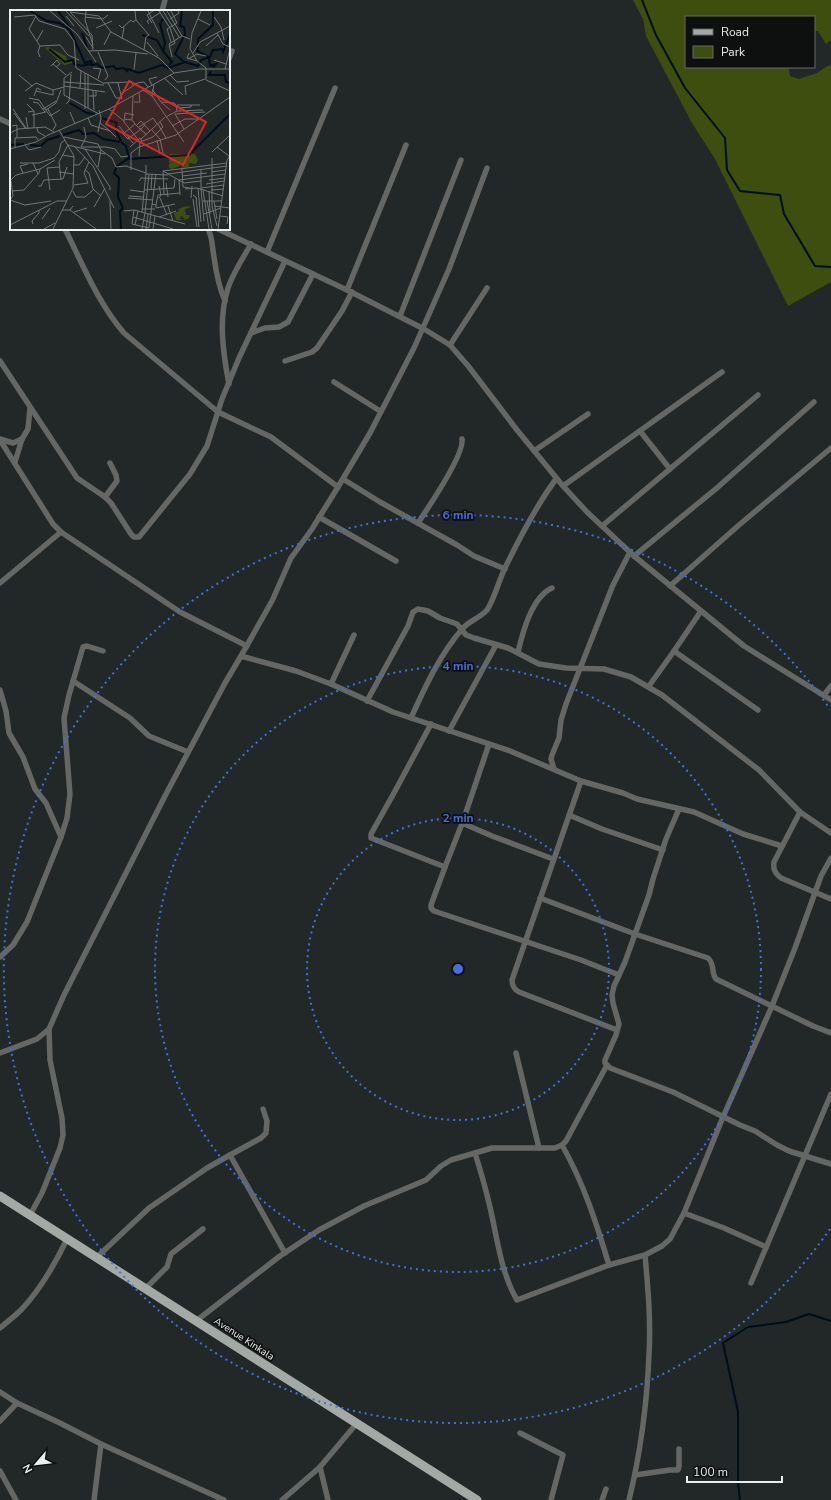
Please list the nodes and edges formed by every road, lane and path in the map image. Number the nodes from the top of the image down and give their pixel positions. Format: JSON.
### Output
{"nodes":[{"id":1,"x":165,"y":0,"type":"edge"},
{"id":2,"x":162,"y":10,"type":"edge"},
{"id":3,"x":232,"y":51,"type":"dead end"},
{"id":4,"x":230,"y":56,"type":"edge"},
{"id":5,"x":335,"y":88,"type":"dead end"},
{"id":6,"x":0,"y":119,"type":"edge"},
{"id":7,"x":10,"y":124,"type":"edge"},
{"id":8,"x":406,"y":145,"type":"dead end"},
{"id":9,"x":461,"y":160,"type":"dead end"},
{"id":10,"x":487,"y":168,"type":"dead end"},
{"id":11,"x":66,"y":230,"type":"edge"},
{"id":12,"x":208,"y":230,"type":"edge"},
{"id":13,"x":220,"y":230,"type":"edge"},
{"id":14,"x":251,"y":244,"type":"junction"},
{"id":15,"x":267,"y":252,"type":"junction"},
{"id":16,"x":286,"y":261,"type":"junction"},
{"id":17,"x":313,"y":274,"type":"junction"},
{"id":18,"x":487,"y":288,"type":"dead end"},
{"id":19,"x":350,"y":291,"type":"junction"},
{"id":20,"x":225,"y":301,"type":"junction"},
{"id":21,"x":400,"y":316,"type":"junction"},
{"id":22,"x":424,"y":328,"type":"junction"},
{"id":23,"x":251,"y":333,"type":"junction"},
{"id":24,"x":450,"y":345,"type":"junction"},
{"id":25,"x":0,"y":361,"type":"edge"},
{"id":26,"x":285,"y":361,"type":"dead end"},
{"id":27,"x":722,"y":372,"type":"dead end"},
{"id":28,"x":334,"y":382,"type":"dead end"},
{"id":29,"x":229,"y":384,"type":"junction"},
{"id":30,"x":758,"y":395,"type":"dead end"},
{"id":31,"x":814,"y":402,"type":"dead end"},
{"id":32,"x":30,"y":408,"type":"junction"},
{"id":33,"x":380,"y":411,"type":"junction"},
{"id":34,"x":218,"y":412,"type":"junction"},
{"id":35,"x":588,"y":414,"type":"dead end"},
{"id":36,"x":640,"y":431,"type":"junction"},
{"id":37,"x":22,"y":439,"type":"junction"},
{"id":38,"x":462,"y":439,"type":"dead end"},
{"id":39,"x":0,"y":440,"type":"edge"},
{"id":40,"x":831,"y":448,"type":"edge"},
{"id":41,"x":534,"y":452,"type":"junction"},
{"id":42,"x":15,"y":462,"type":"junction"},
{"id":43,"x":110,"y":463,"type":"dead end"},
{"id":44,"x":670,"y":469,"type":"junction"},
{"id":45,"x":343,"y":479,"type":"junction"},
{"id":46,"x":556,"y":479,"type":"junction"},
{"id":47,"x":563,"y":486,"type":"junction"},
{"id":48,"x":338,"y":487,"type":"junction"},
{"id":49,"x":105,"y":497,"type":"junction"},
{"id":50,"x":319,"y":517,"type":"junction"},
{"id":51,"x":418,"y":523,"type":"junction"},
{"id":52,"x":602,"y":526,"type":"junction"},
{"id":53,"x":62,"y":532,"type":"junction"},
{"id":54,"x":632,"y":554,"type":"junction"},
{"id":55,"x":396,"y":561,"type":"dead end"},
{"id":56,"x":504,"y":568,"type":"junction"},
{"id":57,"x":0,"y":583,"type":"edge"},
{"id":58,"x":670,"y":586,"type":"junction"},
{"id":59,"x":552,"y":588,"type":"dead end"},
{"id":60,"x":701,"y":611,"type":"junction"},
{"id":61,"x":461,"y":630,"type":"junction"},
{"id":62,"x":354,"y":634,"type":"dead end"},
{"id":63,"x":496,"y":645,"type":"junction"},
{"id":64,"x":247,"y":646,"type":"junction"},
{"id":65,"x":103,"y":651,"type":"dead end"},
{"id":66,"x":674,"y":651,"type":"junction"},
{"id":67,"x":518,"y":652,"type":"junction"},
{"id":68,"x":241,"y":656,"type":"junction"},
{"id":69,"x":581,"y":668,"type":"junction"},
{"id":70,"x":73,"y":681,"type":"junction"},
{"id":71,"x":331,"y":684,"type":"junction"},
{"id":72,"x":650,"y":686,"type":"junction"},
{"id":73,"x":831,"y":686,"type":"edge"},
{"id":74,"x":0,"y":690,"type":"edge"},
{"id":75,"x":824,"y":695,"type":"junction"},
{"id":76,"x":831,"y":700,"type":"edge"},
{"id":77,"x":367,"y":701,"type":"junction"},
{"id":78,"x":758,"y":710,"type":"dead end"},
{"id":79,"x":411,"y":718,"type":"junction"},
{"id":80,"x":431,"y":724,"type":"junction"},
{"id":81,"x":449,"y":731,"type":"junction"},
{"id":82,"x":489,"y":744,"type":"junction"},
{"id":83,"x":188,"y":752,"type":"junction"},
{"id":84,"x":554,"y":769,"type":"junction"},
{"id":85,"x":581,"y":781,"type":"junction"},
{"id":86,"x":679,"y":809,"type":"junction"},
{"id":87,"x":800,"y":812,"type":"junction"},
{"id":88,"x":569,"y":815,"type":"junction"},
{"id":89,"x":462,"y":823,"type":"junction"},
{"id":90,"x":831,"y":833,"type":"edge"},
{"id":91,"x":61,"y":837,"type":"junction"},
{"id":92,"x":782,"y":846,"type":"junction"},
{"id":93,"x":663,"y":850,"type":"junction"},
{"id":94,"x":831,"y":858,"type":"edge"},
{"id":95,"x":553,"y":859,"type":"junction"},
{"id":96,"x":444,"y":867,"type":"junction"},
{"id":97,"x":815,"y":892,"type":"junction"},
{"id":98,"x":540,"y":898,"type":"junction"},
{"id":99,"x":831,"y":899,"type":"edge"},
{"id":100,"x":635,"y":934,"type":"junction"},
{"id":101,"x":525,"y":941,"type":"junction"},
{"id":102,"x":0,"y":957,"type":"edge"},
{"id":103,"x":619,"y":975,"type":"junction"},
{"id":104,"x":772,"y":1006,"type":"junction"},
{"id":105,"x":48,"y":1029,"type":"junction"},
{"id":106,"x":617,"y":1030,"type":"junction"},
{"id":107,"x":831,"y":1033,"type":"edge"},
{"id":108,"x":0,"y":1053,"type":"edge"},
{"id":109,"x":516,"y":1053,"type":"dead end"},
{"id":110,"x":607,"y":1066,"type":"junction"},
{"id":111,"x":831,"y":1094,"type":"edge"},
{"id":112,"x":263,"y":1109,"type":"dead end"},
{"id":113,"x":723,"y":1117,"type":"junction"},
{"id":114,"x":562,"y":1145,"type":"junction"},
{"id":115,"x":539,"y":1148,"type":"junction"},
{"id":116,"x":475,"y":1153,"type":"junction"},
{"id":117,"x":230,"y":1155,"type":"junction"},
{"id":118,"x":804,"y":1156,"type":"junction"},
{"id":119,"x":831,"y":1164,"type":"edge"},
{"id":120,"x":0,"y":1196,"type":"edge"},
{"id":121,"x":684,"y":1213,"type":"junction"},
{"id":122,"x":30,"y":1215,"type":"junction"},
{"id":123,"x":203,"y":1229,"type":"dead end"},
{"id":124,"x":68,"y":1239,"type":"junction"},
{"id":125,"x":766,"y":1247,"type":"junction"},
{"id":126,"x":285,"y":1253,"type":"junction"},
{"id":127,"x":645,"y":1255,"type":"junction"},
{"id":128,"x":96,"y":1258,"type":"junction"},
{"id":129,"x":609,"y":1265,"type":"junction"},
{"id":130,"x":751,"y":1283,"type":"dead end"},
{"id":131,"x":146,"y":1288,"type":"junction"},
{"id":132,"x":196,"y":1321,"type":"junction"},
{"id":133,"x":0,"y":1328,"type":"edge"},
{"id":134,"x":0,"y":1392,"type":"edge"},
{"id":135,"x":17,"y":1403,"type":"junction"},
{"id":136,"x":0,"y":1421,"type":"edge"},
{"id":137,"x":357,"y":1423,"type":"junction"},
{"id":138,"x":520,"y":1433,"type":"dead end"},
{"id":139,"x":101,"y":1444,"type":"junction"},
{"id":140,"x":679,"y":1449,"type":"dead end"},
{"id":141,"x":320,"y":1467,"type":"junction"},
{"id":142,"x":0,"y":1471,"type":"edge"},
{"id":143,"x":635,"y":1475,"type":"junction"},
{"id":144,"x":606,"y":1489,"type":"dead end"},
{"id":145,"x":16,"y":1500,"type":"edge"},
{"id":146,"x":94,"y":1500,"type":"edge"},
{"id":147,"x":224,"y":1500,"type":"edge"},
{"id":148,"x":282,"y":1500,"type":"edge"},
{"id":149,"x":328,"y":1500,"type":"edge"},
{"id":150,"x":477,"y":1500,"type":"edge"},
{"id":151,"x":551,"y":1500,"type":"edge"},
{"id":152,"x":602,"y":1500,"type":"edge"},
{"id":153,"x":629,"y":1500,"type":"edge"}],
"edges":[{"from":1,"to":2,"type":"street"},
{"from":3,"to":4,"type":"street"},
{"from":5,"to":15,"type":"street"},
{"from":6,"to":7,"type":"street"},
{"from":8,"to":19,"type":"street"},
{"from":9,"to":21,"type":"street"},
{"from":10,"to":22,"type":"street"},
{"from":11,"to":34,"type":"street"},
{"from":12,"to":20,"type":"street"},
{"from":13,"to":14,"type":"street"},
{"from":14,"to":15,"type":"street"},
{"from":14,"to":20,"type":"street"},
{"from":15,"to":16,"type":"street"},
{"from":16,"to":17,"type":"street"},
{"from":16,"to":23,"type":"street"},
{"from":17,"to":19,"type":"street"},
{"from":17,"to":23,"type":"street"},
{"from":18,"to":24,"type":"street"},
{"from":19,"to":21,"type":"street"},
{"from":19,"to":26,"type":"street"},
{"from":20,"to":29,"type":"street"},
{"from":21,"to":22,"type":"street"},
{"from":22,"to":24,"type":"street"},
{"from":22,"to":33,"type":"street"},
{"from":23,"to":29,"type":"street"},
{"from":24,"to":41,"type":"street"},
{"from":25,"to":32,"type":"street"},
{"from":27,"to":36,"type":"street"},
{"from":28,"to":33,"type":"street"},
{"from":29,"to":34,"type":"street"},
{"from":30,"to":44,"type":"street"},
{"from":31,"to":54,"type":"street"},
{"from":32,"to":37,"type":"street"},
{"from":32,"to":49,"type":"street"},
{"from":33,"to":45,"type":"street"},
{"from":34,"to":48,"type":"street"},
{"from":34,"to":49,"type":"street"},
{"from":35,"to":41,"type":"street"},
{"from":36,"to":44,"type":"street"},
{"from":36,"to":47,"type":"street"},
{"from":37,"to":39,"type":"street"},
{"from":37,"to":42,"type":"street"},
{"from":38,"to":51,"type":"street"},
{"from":39,"to":42,"type":"street"},
{"from":40,"to":58,"type":"street"},
{"from":41,"to":46,"type":"street"},
{"from":42,"to":53,"type":"street"},
{"from":43,"to":49,"type":"street"},
{"from":44,"to":52,"type":"street"},
{"from":45,"to":48,"type":"street"},
{"from":45,"to":51,"type":"street"},
{"from":46,"to":47,"type":"street"},
{"from":46,"to":56,"type":"street"},
{"from":47,"to":52,"type":"street"},
{"from":48,"to":50,"type":"street"},
{"from":50,"to":55,"type":"street"},
{"from":50,"to":64,"type":"street"},
{"from":51,"to":56,"type":"street"},
{"from":52,"to":54,"type":"street"},
{"from":53,"to":57,"type":"street"},
{"from":53,"to":64,"type":"street"},
{"from":54,"to":58,"type":"street"},
{"from":54,"to":69,"type":"street"},
{"from":56,"to":61,"type":"street"},
{"from":58,"to":60,"type":"street"},
{"from":59,"to":67,"type":"street"},
{"from":60,"to":66,"type":"street"},
{"from":60,"to":75,"type":"street"},
{"from":61,"to":63,"type":"street"},
{"from":61,"to":77,"type":"street"},
{"from":61,"to":79,"type":"street"},
{"from":62,"to":71,"type":"street"},
{"from":63,"to":67,"type":"street"},
{"from":63,"to":81,"type":"street"},
{"from":64,"to":68,"type":"street"},
{"from":65,"to":70,"type":"street"},
{"from":66,"to":72,"type":"street"},
{"from":66,"to":78,"type":"street"},
{"from":67,"to":69,"type":"street"},
{"from":68,"to":71,"type":"street"},
{"from":68,"to":83,"type":"street"},
{"from":69,"to":72,"type":"street"},
{"from":69,"to":84,"type":"street"},
{"from":70,"to":83,"type":"street"},
{"from":70,"to":91,"type":"street"},
{"from":71,"to":77,"type":"street"},
{"from":72,"to":87,"type":"street"},
{"from":73,"to":75,"type":"street"},
{"from":74,"to":91,"type":"street"},
{"from":75,"to":76,"type":"street"},
{"from":77,"to":79,"type":"street"},
{"from":79,"to":80,"type":"street"},
{"from":80,"to":81,"type":"street"},
{"from":80,"to":96,"type":"street"},
{"from":81,"to":82,"type":"street"},
{"from":82,"to":84,"type":"street"},
{"from":82,"to":89,"type":"street"},
{"from":83,"to":105,"type":"street"},
{"from":84,"to":85,"type":"street"},
{"from":85,"to":86,"type":"street"},
{"from":85,"to":88,"type":"street"},
{"from":86,"to":92,"type":"street"},
{"from":86,"to":93,"type":"street"},
{"from":87,"to":90,"type":"street"},
{"from":87,"to":92,"type":"street"},
{"from":88,"to":93,"type":"street"},
{"from":88,"to":95,"type":"street"},
{"from":89,"to":95,"type":"street"},
{"from":89,"to":96,"type":"street"},
{"from":91,"to":102,"type":"street"},
{"from":92,"to":97,"type":"street"},
{"from":93,"to":100,"type":"street"},
{"from":94,"to":97,"type":"street"},
{"from":95,"to":98,"type":"street"},
{"from":96,"to":101,"type":"street"},
{"from":97,"to":99,"type":"street"},
{"from":97,"to":104,"type":"street"},
{"from":98,"to":100,"type":"street"},
{"from":98,"to":101,"type":"street"},
{"from":100,"to":103,"type":"street"},
{"from":100,"to":104,"type":"street"},
{"from":101,"to":103,"type":"street"},
{"from":101,"to":106,"type":"street"},
{"from":103,"to":106,"type":"street"},
{"from":104,"to":107,"type":"street"},
{"from":104,"to":113,"type":"street"},
{"from":105,"to":108,"type":"street"},
{"from":105,"to":122,"type":"street"},
{"from":106,"to":110,"type":"street"},
{"from":109,"to":115,"type":"street"},
{"from":110,"to":113,"type":"street"},
{"from":110,"to":114,"type":"street"},
{"from":111,"to":118,"type":"street"},
{"from":112,"to":117,"type":"street"},
{"from":113,"to":118,"type":"street"},
{"from":113,"to":121,"type":"street"},
{"from":114,"to":115,"type":"street"},
{"from":114,"to":129,"type":"street"},
{"from":115,"to":116,"type":"street"},
{"from":116,"to":126,"type":"street"},
{"from":116,"to":129,"type":"street"},
{"from":117,"to":126,"type":"street"},
{"from":117,"to":128,"type":"street"},
{"from":118,"to":119,"type":"street"},
{"from":118,"to":125,"type":"street"},
{"from":120,"to":122,"type":"main road","name":"Avenue Kinkala"},
{"from":121,"to":125,"type":"street"},
{"from":121,"to":127,"type":"street"},
{"from":122,"to":124,"type":"main road","name":"Avenue Kinkala"},
{"from":123,"to":131,"type":"street"},
{"from":124,"to":128,"type":"main road","name":"Avenue Kinkala"},
{"from":124,"to":133,"type":"street"},
{"from":125,"to":130,"type":"street"},
{"from":126,"to":132,"type":"street"},
{"from":127,"to":129,"type":"street"},
{"from":127,"to":143,"type":"street"},
{"from":128,"to":131,"type":"main road","name":"Avenue Kinkala"},
{"from":131,"to":132,"type":"main road","name":"Avenue Kinkala"},
{"from":132,"to":137,"type":"main road","name":"Avenue Kinkala"},
{"from":134,"to":135,"type":"street"},
{"from":135,"to":136,"type":"street"},
{"from":135,"to":139,"type":"street"},
{"from":137,"to":141,"type":"street"},
{"from":137,"to":150,"type":"main road","name":"Avenue Kinkala"},
{"from":138,"to":151,"type":"street"},
{"from":139,"to":146,"type":"street"},
{"from":139,"to":147,"type":"street"},
{"from":140,"to":143,"type":"street"},
{"from":141,"to":148,"type":"street"},
{"from":141,"to":149,"type":"street"},
{"from":142,"to":145,"type":"street"},
{"from":143,"to":153,"type":"street"},
{"from":144,"to":152,"type":"street"}]}
